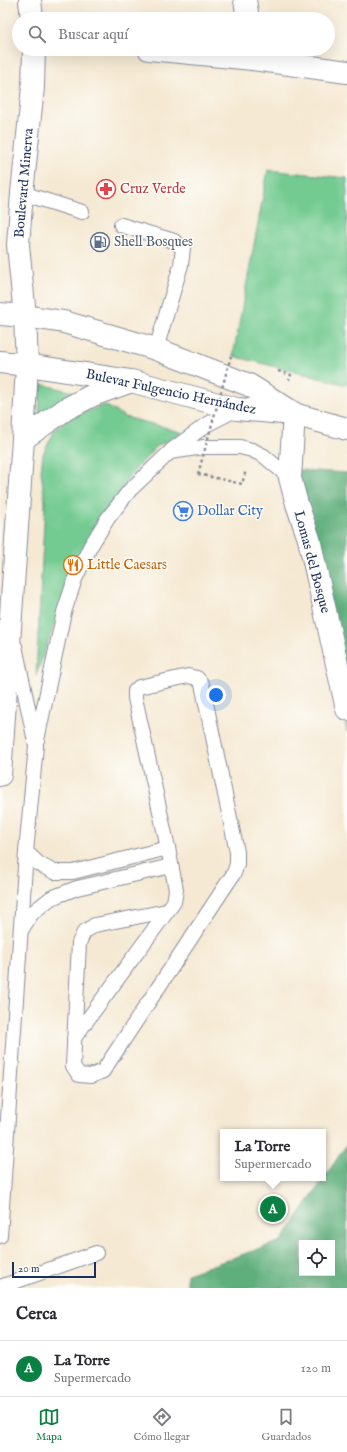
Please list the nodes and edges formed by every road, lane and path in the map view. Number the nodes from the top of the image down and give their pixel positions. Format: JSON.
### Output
{"nodes":[{"id":1,"x":30,"y":0,"type":"edge"},
{"id":2,"x":245,"y":0,"type":"edge"},
{"id":3,"x":31,"y":12,"type":"edge"},
{"id":4,"x":247,"y":12,"type":"edge"},
{"id":5,"x":34,"y":56,"type":"edge"},
{"id":6,"x":263,"y":56,"type":"edge"},
{"id":7,"x":347,"y":72,"type":"edge"},
{"id":8,"x":22,"y":193,"type":"junction"},
{"id":9,"x":82,"y":212,"type":"dead end"},
{"id":10,"x":121,"y":225,"type":"dead end"},
{"id":11,"x":0,"y":314,"type":"edge"},
{"id":12,"x":25,"y":316,"type":"junction"},
{"id":13,"x":156,"y":349,"type":"junction"},
{"id":14,"x":231,"y":356,"type":"dead end"},
{"id":15,"x":0,"y":362,"type":"edge"},
{"id":16,"x":27,"y":365,"type":"junction"},
{"id":17,"x":131,"y":381,"type":"junction"},
{"id":18,"x":237,"y":409,"type":"junction"},
{"id":19,"x":294,"y":414,"type":"junction"},
{"id":20,"x":347,"y":429,"type":"edge"},
{"id":21,"x":23,"y":439,"type":"junction"},
{"id":22,"x":170,"y":452,"type":"junction"},
{"id":23,"x":246,"y":471,"type":"dead end"},
{"id":24,"x":290,"y":478,"type":"junction"},
{"id":25,"x":10,"y":626,"type":"junction"},
{"id":26,"x":347,"y":709,"type":"edge"},
{"id":27,"x":36,"y":746,"type":"junction"},
{"id":28,"x":0,"y":775,"type":"edge"},
{"id":29,"x":168,"y":848,"type":"junction"},
{"id":30,"x":26,"y":852,"type":"junction"},
{"id":31,"x":171,"y":866,"type":"junction"},
{"id":32,"x":167,"y":911,"type":"junction"},
{"id":33,"x":21,"y":931,"type":"junction"},
{"id":34,"x":74,"y":1038,"type":"junction"},
{"id":35,"x":0,"y":1236,"type":"edge"},
{"id":36,"x":96,"y":1253,"type":"dead end"},
{"id":37,"x":0,"y":1288,"type":"edge"}],
"edges":[{"from":1,"to":3,"type":"street"},
{"from":2,"to":4,"type":"street"},
{"from":5,"to":8,"type":"street","name":"Boulevard Minerva"},
{"from":6,"to":7,"type":"street"},
{"from":8,"to":9,"type":"lane"},
{"from":8,"to":12,"type":"street","name":"Boulevard Minerva"},
{"from":10,"to":13,"type":"lane"},
{"from":11,"to":12,"type":"street","name":"Bulevar Fulgencio Hernández"},
{"from":12,"to":13,"type":"street","name":"Bulevar Fulgencio Hernández"},
{"from":12,"to":16,"type":"street","name":"Boulevard Minerva"},
{"from":13,"to":19,"type":"street","name":"Bulevar Fulgencio Hernández"},
{"from":14,"to":23,"type":"path","bridge":true},
{"from":15,"to":16,"type":"street","name":"Bulevar Fulgencio Hernández"},
{"from":16,"to":17,"type":"street","name":"Bulevar Fulgencio Hernández"},
{"from":16,"to":21,"type":"street","name":"Boulevard Minerva"},
{"from":17,"to":18,"type":"street","name":"Bulevar Fulgencio Hernández"},
{"from":17,"to":21,"type":"street"},
{"from":18,"to":19,"type":"street","name":"Bulevar Fulgencio Hernández"},
{"from":18,"to":22,"type":"lane"},
{"from":19,"to":20,"type":"street","name":"Bulevar Fulgencio Hernández"},
{"from":19,"to":24,"type":"street","name":"Lomas del Bosque"},
{"from":21,"to":25,"type":"street","name":"Boulevard Minerva"},
{"from":22,"to":24,"type":"lane"},
{"from":22,"to":27,"type":"lane"},
{"from":24,"to":26,"type":"street","name":"Lomas del Bosque"},
{"from":25,"to":27,"type":"lane"},
{"from":25,"to":28,"type":"street","name":"Boulevard Minerva"},
{"from":27,"to":30,"type":"lane"},
{"from":29,"to":30,"type":"lane"},
{"from":29,"to":31,"type":"lane"},
{"from":29,"to":34,"type":"lane"},
{"from":30,"to":33,"type":"lane"},
{"from":31,"to":32,"type":"lane"},
{"from":31,"to":33,"type":"lane"},
{"from":32,"to":34,"type":"lane"},
{"from":32,"to":34,"type":"lane"},
{"from":33,"to":35,"type":"lane"},
{"from":36,"to":37,"type":"lane"}]}
